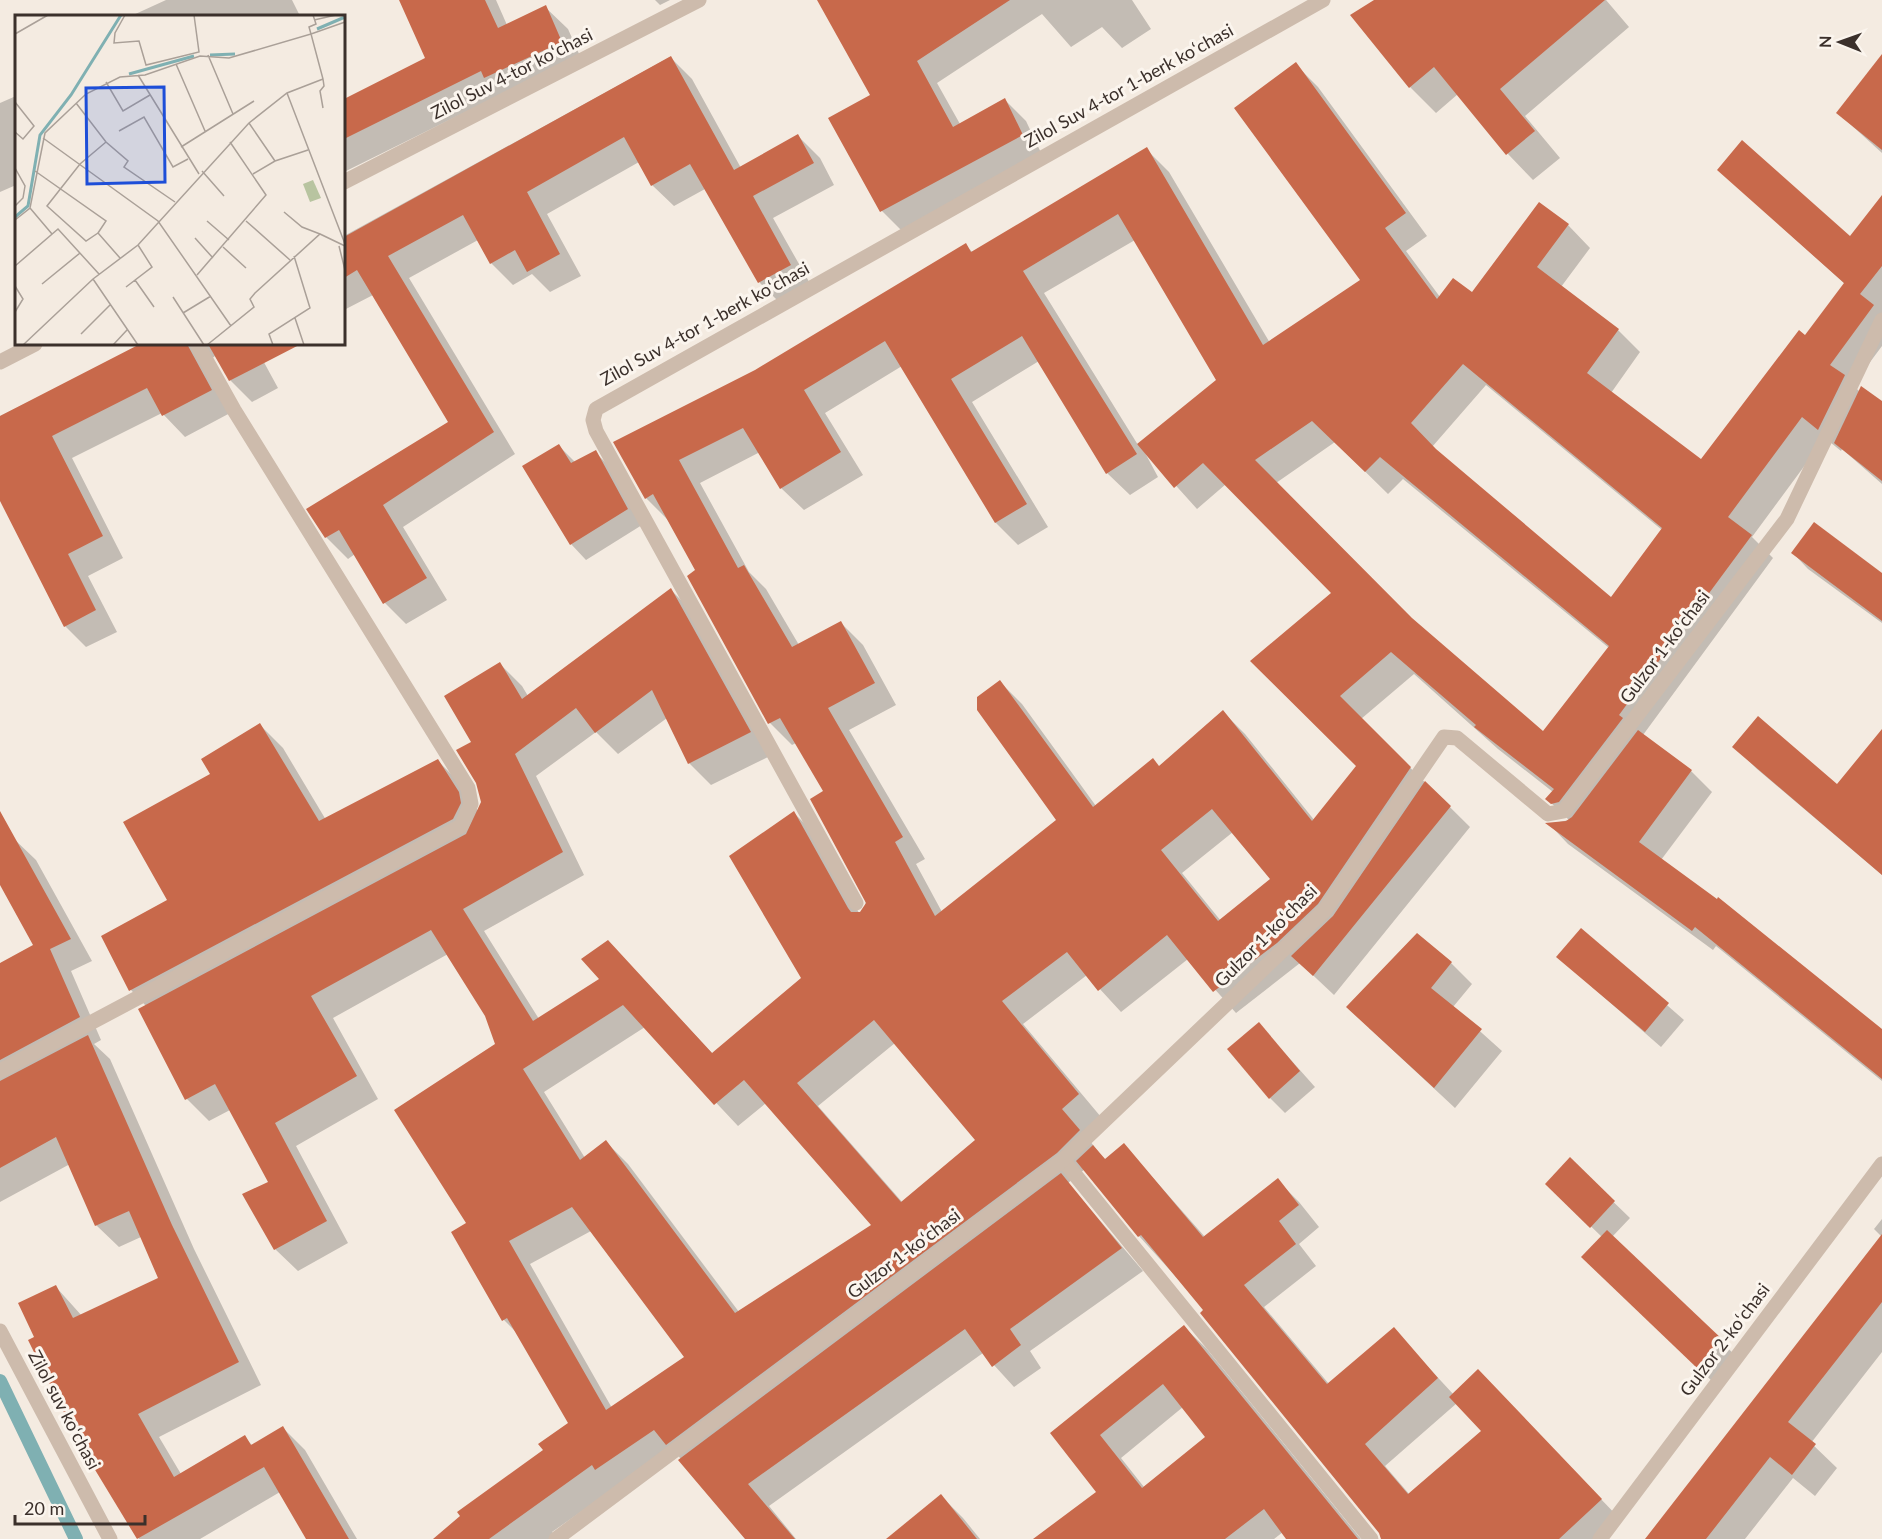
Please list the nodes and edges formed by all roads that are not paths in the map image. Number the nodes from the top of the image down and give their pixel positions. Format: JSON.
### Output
{"nodes":[{"id":1,"x":699,"y":0,"type":"edge"},
{"id":2,"x":1323,"y":0,"type":"edge"},
{"id":3,"x":345,"y":181,"type":"edge"},
{"id":4,"x":1882,"y":320,"type":"edge"},
{"id":5,"x":33,"y":345,"type":"edge"},
{"id":6,"x":198,"y":345,"type":"edge"},
{"id":7,"x":0,"y":362,"type":"edge"},
{"id":8,"x":856,"y":903,"type":"dead end"},
{"id":9,"x":0,"y":1071,"type":"edge"},
{"id":10,"x":1063,"y":1160,"type":"junction"},
{"id":11,"x":1882,"y":1164,"type":"edge"},
{"id":12,"x":0,"y":1331,"type":"edge"},
{"id":13,"x":110,"y":1539,"type":"edge"},
{"id":14,"x":556,"y":1539,"type":"edge"},
{"id":15,"x":1371,"y":1539,"type":"edge"},
{"id":16,"x":1600,"y":1539,"type":"edge"}],
"edges":[{"from":1,"to":3,"type":"street","name":"Zilol Suv 4-tor koʻchasi"},
{"from":2,"to":8,"type":"street","name":"Zilol Suv 4-tor 1-berk koʻchasi"},
{"from":4,"to":10,"type":"street","name":"Gulzor 1-koʻchasi"},
{"from":5,"to":7,"type":"street"},
{"from":6,"to":9,"type":"street"},
{"from":10,"to":14,"type":"street","name":"Gulzor 1-koʻchasi"},
{"from":10,"to":15,"type":"street"},
{"from":11,"to":16,"type":"street","name":"Gulzor 2-koʻchasi"},
{"from":12,"to":13,"type":"street","name":"Zilol suv koʻchasi"}]}
